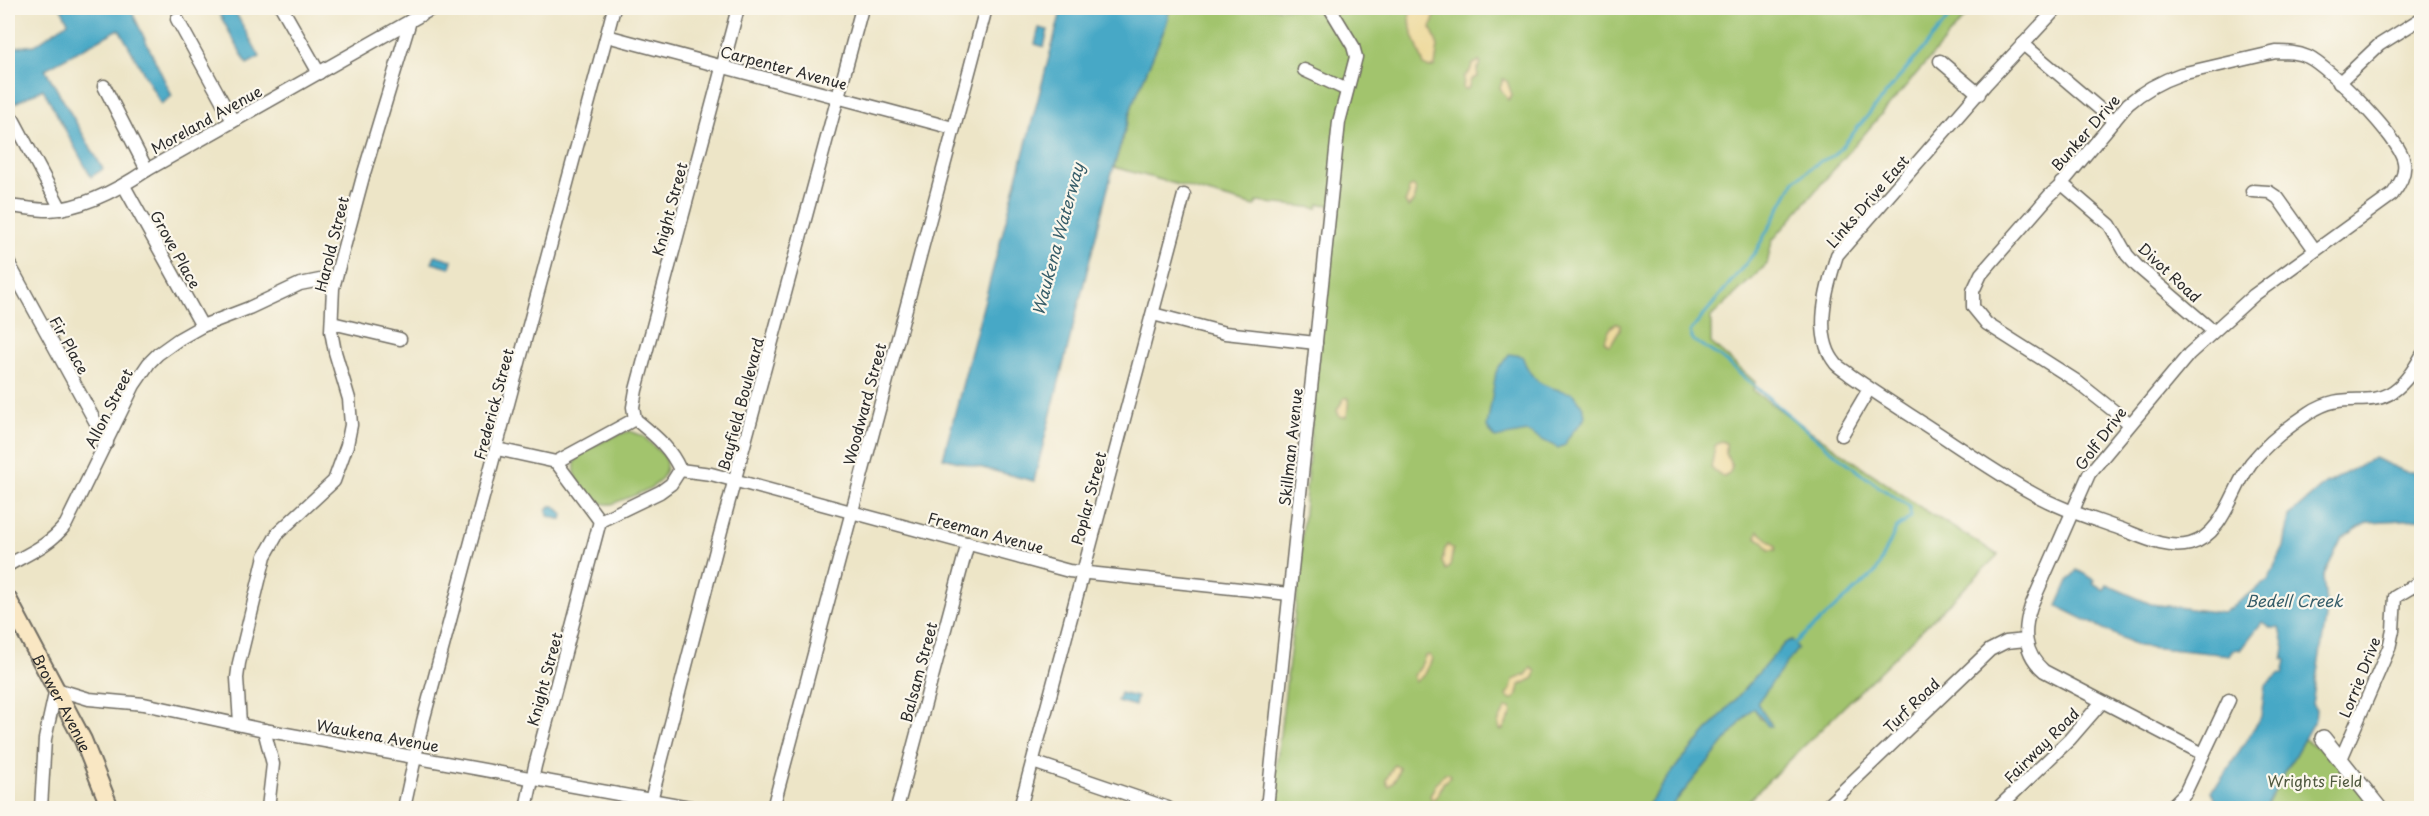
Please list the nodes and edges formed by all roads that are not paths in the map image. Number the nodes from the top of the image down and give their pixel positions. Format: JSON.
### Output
{"nodes":[{"id":1,"x":282,"y":8,"type":"edge"},
{"id":2,"x":433,"y":8,"type":"edge"},
{"id":3,"x":614,"y":8,"type":"edge"},
{"id":4,"x":738,"y":8,"type":"edge"},
{"id":5,"x":862,"y":8,"type":"edge"},
{"id":6,"x":986,"y":8,"type":"edge"},
{"id":7,"x":1330,"y":8,"type":"edge"},
{"id":8,"x":2057,"y":8,"type":"edge"},
{"id":9,"x":2421,"y":18,"type":"edge"},
{"id":10,"x":177,"y":20,"type":"dead end"},
{"id":11,"x":410,"y":21,"type":"junction"},
{"id":12,"x":607,"y":36,"type":"junction"},
{"id":13,"x":2023,"y":44,"type":"junction"},
{"id":14,"x":1940,"y":61,"type":"dead end"},
{"id":15,"x":723,"y":66,"type":"junction"},
{"id":16,"x":1304,"y":69,"type":"dead end"},
{"id":17,"x":319,"y":73,"type":"junction"},
{"id":18,"x":2338,"y":83,"type":"junction"},
{"id":19,"x":104,"y":86,"type":"dead end"},
{"id":20,"x":1347,"y":90,"type":"junction"},
{"id":21,"x":1979,"y":94,"type":"junction"},
{"id":22,"x":838,"y":97,"type":"junction"},
{"id":23,"x":13,"y":120,"type":"dead end"},
{"id":24,"x":233,"y":121,"type":"junction"},
{"id":25,"x":2114,"y":121,"type":"junction"},
{"id":26,"x":953,"y":128,"type":"junction"},
{"id":27,"x":147,"y":170,"type":"junction"},
{"id":28,"x":2061,"y":183,"type":"junction"},
{"id":29,"x":2400,"y":183,"type":"joint"},
{"id":30,"x":124,"y":186,"type":"junction"},
{"id":31,"x":2252,"y":191,"type":"dead end"},
{"id":32,"x":1184,"y":195,"type":"dead end"},
{"id":33,"x":8,"y":206,"type":"edge"},
{"id":34,"x":61,"y":209,"type":"junction"},
{"id":35,"x":2315,"y":250,"type":"junction"},
{"id":36,"x":8,"y":262,"type":"edge"},
{"id":37,"x":335,"y":277,"type":"junction"},
{"id":38,"x":1153,"y":315,"type":"junction"},
{"id":39,"x":332,"y":322,"type":"junction"},
{"id":40,"x":202,"y":326,"type":"junction"},
{"id":41,"x":2213,"y":331,"type":"junction"},
{"id":42,"x":400,"y":339,"type":"dead end"},
{"id":43,"x":1316,"y":342,"type":"junction"},
{"id":44,"x":2421,"y":356,"type":"edge"},
{"id":45,"x":1869,"y":389,"type":"junction"},
{"id":46,"x":635,"y":419,"type":"junction"},
{"id":47,"x":2129,"y":423,"type":"junction"},
{"id":48,"x":1842,"y":435,"type":"dead end"},
{"id":49,"x":107,"y":443,"type":"junction"},
{"id":50,"x":497,"y":449,"type":"junction"},
{"id":51,"x":556,"y":462,"type":"junction"},
{"id":52,"x":680,"y":470,"type":"junction"},
{"id":53,"x":735,"y":481,"type":"junction"},
{"id":54,"x":2072,"y":511,"type":"junction"},
{"id":55,"x":852,"y":512,"type":"junction"},
{"id":56,"x":600,"y":521,"type":"junction"},
{"id":57,"x":968,"y":543,"type":"junction"},
{"id":58,"x":8,"y":565,"type":"edge"},
{"id":59,"x":1084,"y":571,"type":"junction"},
{"id":60,"x":2421,"y":581,"type":"edge"},
{"id":61,"x":1289,"y":594,"type":"junction"},
{"id":62,"x":8,"y":599,"type":"edge"},
{"id":63,"x":2026,"y":640,"type":"junction"},
{"id":64,"x":56,"y":689,"type":"junction"},
{"id":65,"x":2229,"y":700,"type":"dead end"},
{"id":66,"x":2102,"y":702,"type":"junction"},
{"id":67,"x":240,"y":723,"type":"junction"},
{"id":68,"x":264,"y":729,"type":"junction"},
{"id":69,"x":2323,"y":738,"type":"dead end"},
{"id":70,"x":2203,"y":754,"type":"junction"},
{"id":71,"x":415,"y":757,"type":"junction"},
{"id":72,"x":2341,"y":759,"type":"junction"},
{"id":73,"x":1033,"y":762,"type":"junction"},
{"id":74,"x":533,"y":778,"type":"junction"},
{"id":75,"x":650,"y":804,"type":"edge"},
{"id":76,"x":41,"y":808,"type":"edge"},
{"id":77,"x":110,"y":808,"type":"edge"},
{"id":78,"x":268,"y":808,"type":"edge"},
{"id":79,"x":404,"y":808,"type":"edge"},
{"id":80,"x":526,"y":808,"type":"edge"},
{"id":81,"x":696,"y":808,"type":"edge"},
{"id":82,"x":773,"y":808,"type":"edge"},
{"id":83,"x":897,"y":808,"type":"edge"},
{"id":84,"x":1020,"y":808,"type":"edge"},
{"id":85,"x":1168,"y":808,"type":"edge"},
{"id":86,"x":1267,"y":808,"type":"edge"},
{"id":87,"x":1825,"y":808,"type":"edge"},
{"id":88,"x":1998,"y":808,"type":"edge"},
{"id":89,"x":2170,"y":808,"type":"edge"},
{"id":90,"x":2379,"y":808,"type":"edge"}],
"edges":[{"from":1,"to":17,"type":"street"},
{"from":2,"to":11,"type":"street"},
{"from":3,"to":12,"type":"street","name":"Frederick Street"},
{"from":4,"to":15,"type":"street","name":"Knight Street"},
{"from":5,"to":22,"type":"street","name":"Bayfield Boulevard"},
{"from":6,"to":26,"type":"street","name":"Woodward Street"},
{"from":7,"to":20,"type":"street","name":"Skillman Avenue"},
{"from":8,"to":13,"type":"street","name":"Links Drive East"},
{"from":9,"to":18,"type":"street"},
{"from":10,"to":24,"type":"street"},
{"from":11,"to":17,"type":"street","name":"Moreland Avenue"},
{"from":11,"to":37,"type":"street","name":"Harold Street"},
{"from":12,"to":15,"type":"street","name":"Carpenter Avenue"},
{"from":12,"to":50,"type":"street","name":"Frederick Street"},
{"from":13,"to":21,"type":"street","name":"Links Drive East"},
{"from":13,"to":25,"type":"street"},
{"from":14,"to":21,"type":"street"},
{"from":15,"to":22,"type":"street","name":"Carpenter Avenue"},
{"from":15,"to":46,"type":"street","name":"Knight Street"},
{"from":16,"to":20,"type":"street"},
{"from":17,"to":24,"type":"street","name":"Moreland Avenue"},
{"from":18,"to":25,"type":"street","name":"Bunker Drive"},
{"from":18,"to":29,"type":"street","name":"Bunker Drive"},
{"from":19,"to":27,"type":"street"},
{"from":20,"to":43,"type":"street","name":"Skillman Avenue"},
{"from":21,"to":45,"type":"street","name":"Links Drive East"},
{"from":22,"to":26,"type":"street","name":"Carpenter Avenue"},
{"from":22,"to":53,"type":"street","name":"Bayfield Boulevard"},
{"from":23,"to":34,"type":"street"},
{"from":24,"to":27,"type":"street","name":"Moreland Avenue"},
{"from":25,"to":28,"type":"street","name":"Bunker Drive"},
{"from":26,"to":55,"type":"street","name":"Woodward Street"},
{"from":27,"to":30,"type":"street","name":"Moreland Avenue"},
{"from":28,"to":41,"type":"street","name":"Divot Road"},
{"from":28,"to":47,"type":"street","name":"Bunker Drive"},
{"from":29,"to":35,"type":"street","name":"Golf Drive"},
{"from":30,"to":34,"type":"street","name":"Moreland Avenue"},
{"from":30,"to":40,"type":"street","name":"Grove Place"},
{"from":31,"to":35,"type":"street"},
{"from":32,"to":38,"type":"street","name":"Poplar Street"},
{"from":33,"to":34,"type":"street","name":"Moreland Avenue"},
{"from":35,"to":41,"type":"street","name":"Golf Drive"},
{"from":36,"to":49,"type":"street","name":"Fir Place"},
{"from":37,"to":39,"type":"street","name":"Harold Street"},
{"from":37,"to":40,"type":"street","name":"Allon Street"},
{"from":38,"to":43,"type":"street"},
{"from":38,"to":59,"type":"street","name":"Poplar Street"},
{"from":39,"to":42,"type":"street"},
{"from":39,"to":67,"type":"street","name":"Harold Street"},
{"from":40,"to":49,"type":"street","name":"Allon Street"},
{"from":41,"to":47,"type":"street","name":"Golf Drive"},
{"from":43,"to":61,"type":"street","name":"Skillman Avenue"},
{"from":44,"to":54,"type":"street","name":"Links Drive East"},
{"from":45,"to":48,"type":"street"},
{"from":45,"to":54,"type":"street","name":"Links Drive East"},
{"from":46,"to":51,"type":"street"},
{"from":46,"to":52,"type":"street"},
{"from":47,"to":54,"type":"street","name":"Golf Drive"},
{"from":49,"to":58,"type":"street","name":"Allon Street"},
{"from":50,"to":51,"type":"street"},
{"from":50,"to":71,"type":"street","name":"Frederick Street"},
{"from":51,"to":56,"type":"street"},
{"from":52,"to":53,"type":"street","name":"Freeman Avenue"},
{"from":52,"to":56,"type":"street"},
{"from":53,"to":55,"type":"street","name":"Freeman Avenue"},
{"from":53,"to":75,"type":"street","name":"Bayfield Boulevard"},
{"from":54,"to":63,"type":"street","name":"Golf Drive"},
{"from":55,"to":57,"type":"street","name":"Freeman Avenue"},
{"from":55,"to":82,"type":"street","name":"Woodward Street"},
{"from":56,"to":74,"type":"street","name":"Knight Street"},
{"from":57,"to":59,"type":"street","name":"Freeman Avenue"},
{"from":57,"to":83,"type":"street","name":"Balsam Street"},
{"from":59,"to":61,"type":"street","name":"Freeman Avenue"},
{"from":59,"to":73,"type":"street","name":"Poplar Street"},
{"from":60,"to":72,"type":"street","name":"Lorrie Drive"},
{"from":61,"to":86,"type":"street","name":"Skillman Avenue"},
{"from":62,"to":64,"type":"main road","name":"Brower Avenue"},
{"from":63,"to":66,"type":"street"},
{"from":63,"to":87,"type":"street","name":"Turf Road"},
{"from":64,"to":67,"type":"street","name":"Waukena Avenue"},
{"from":64,"to":76,"type":"street"},
{"from":64,"to":77,"type":"main road","name":"Brower Avenue"},
{"from":65,"to":70,"type":"street"},
{"from":66,"to":70,"type":"street"},
{"from":66,"to":88,"type":"street","name":"Fairway Road"},
{"from":67,"to":68,"type":"street","name":"Waukena Avenue"},
{"from":68,"to":71,"type":"street","name":"Waukena Avenue"},
{"from":68,"to":78,"type":"street"},
{"from":69,"to":72,"type":"street"},
{"from":70,"to":89,"type":"street"},
{"from":71,"to":74,"type":"street","name":"Waukena Avenue"},
{"from":71,"to":79,"type":"street","name":"Frederick Street"},
{"from":72,"to":90,"type":"street"},
{"from":73,"to":84,"type":"street","name":"Poplar Street"},
{"from":73,"to":85,"type":"street"},
{"from":74,"to":75,"type":"street","name":"Waukena Avenue"},
{"from":74,"to":80,"type":"street","name":"Knight Street"},
{"from":75,"to":81,"type":"street","name":"Waukena Avenue"}]}
